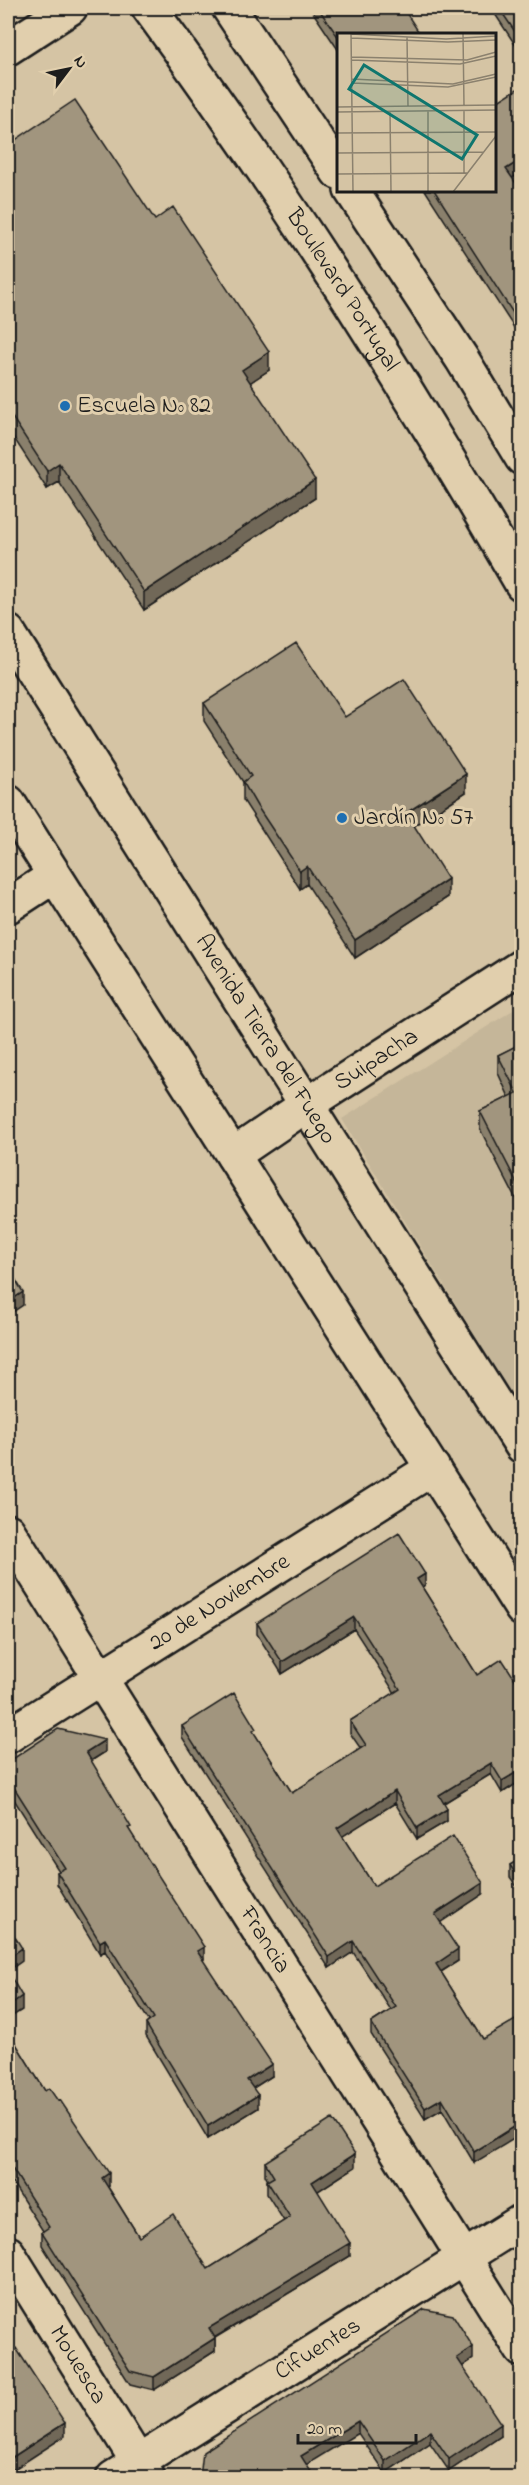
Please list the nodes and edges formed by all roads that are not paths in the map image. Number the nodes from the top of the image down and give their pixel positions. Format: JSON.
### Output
{"nodes":[{"id":1,"x":70,"y":8,"type":"edge"},
{"id":2,"x":149,"y":8,"type":"edge"},
{"id":3,"x":229,"y":8,"type":"edge"},
{"id":4,"x":8,"y":48,"type":"edge"},
{"id":5,"x":337,"y":169,"type":"edge"},
{"id":6,"x":352,"y":192,"type":"edge"},
{"id":7,"x":522,"y":458,"type":"edge"},
{"id":8,"x":522,"y":584,"type":"edge"},
{"id":9,"x":8,"y":632,"type":"edge"},
{"id":10,"x":8,"y":802,"type":"edge"},
{"id":11,"x":54,"y":876,"type":"junction"},
{"id":12,"x":8,"y":906,"type":"edge"},
{"id":13,"x":522,"y":966,"type":"edge"},
{"id":14,"x":305,"y":1106,"type":"junction"},
{"id":15,"x":233,"y":1155,"type":"junction"},
{"id":16,"x":522,"y":1446,"type":"edge"},
{"id":17,"x":433,"y":1468,"type":"junction"},
{"id":18,"x":8,"y":1532,"type":"edge"},
{"id":19,"x":522,"y":1609,"type":"edge"},
{"id":20,"x":101,"y":1677,"type":"junction"},
{"id":21,"x":8,"y":1736,"type":"edge"},
{"id":22,"x":522,"y":2221,"type":"edge"},
{"id":23,"x":8,"y":2253,"type":"edge"},
{"id":24,"x":463,"y":2258,"type":"junction"},
{"id":25,"x":522,"y":2350,"type":"edge"},
{"id":26,"x":133,"y":2472,"type":"edge"}],
"edges":[{"from":1,"to":4,"type":"street"},
{"from":2,"to":8,"type":"street","name":"Boulevard Portugal"},
{"from":3,"to":5,"type":"street"},
{"from":6,"to":7,"type":"street"},
{"from":9,"to":14,"type":"street","name":"Avenida Tierra del Fuego"},
{"from":10,"to":11,"type":"street"},
{"from":11,"to":12,"type":"street"},
{"from":11,"to":15,"type":"street"},
{"from":13,"to":14,"type":"street","name":"Suipacha"},
{"from":14,"to":15,"type":"street","name":"Suipacha"},
{"from":14,"to":16,"type":"street","name":"Avenida Tierra del Fuego"},
{"from":15,"to":17,"type":"street"},
{"from":17,"to":19,"type":"street"},
{"from":17,"to":20,"type":"street","name":"20 de Noviembre"},
{"from":18,"to":20,"type":"street","name":"Francia"},
{"from":20,"to":21,"type":"street","name":"20 de Noviembre"},
{"from":20,"to":24,"type":"street","name":"Francia"},
{"from":22,"to":24,"type":"street","name":"Cifuentes"},
{"from":23,"to":26,"type":"street","name":"Mouesca"},
{"from":24,"to":25,"type":"street","name":"Francia"},
{"from":24,"to":26,"type":"street","name":"Cifuentes"}]}
